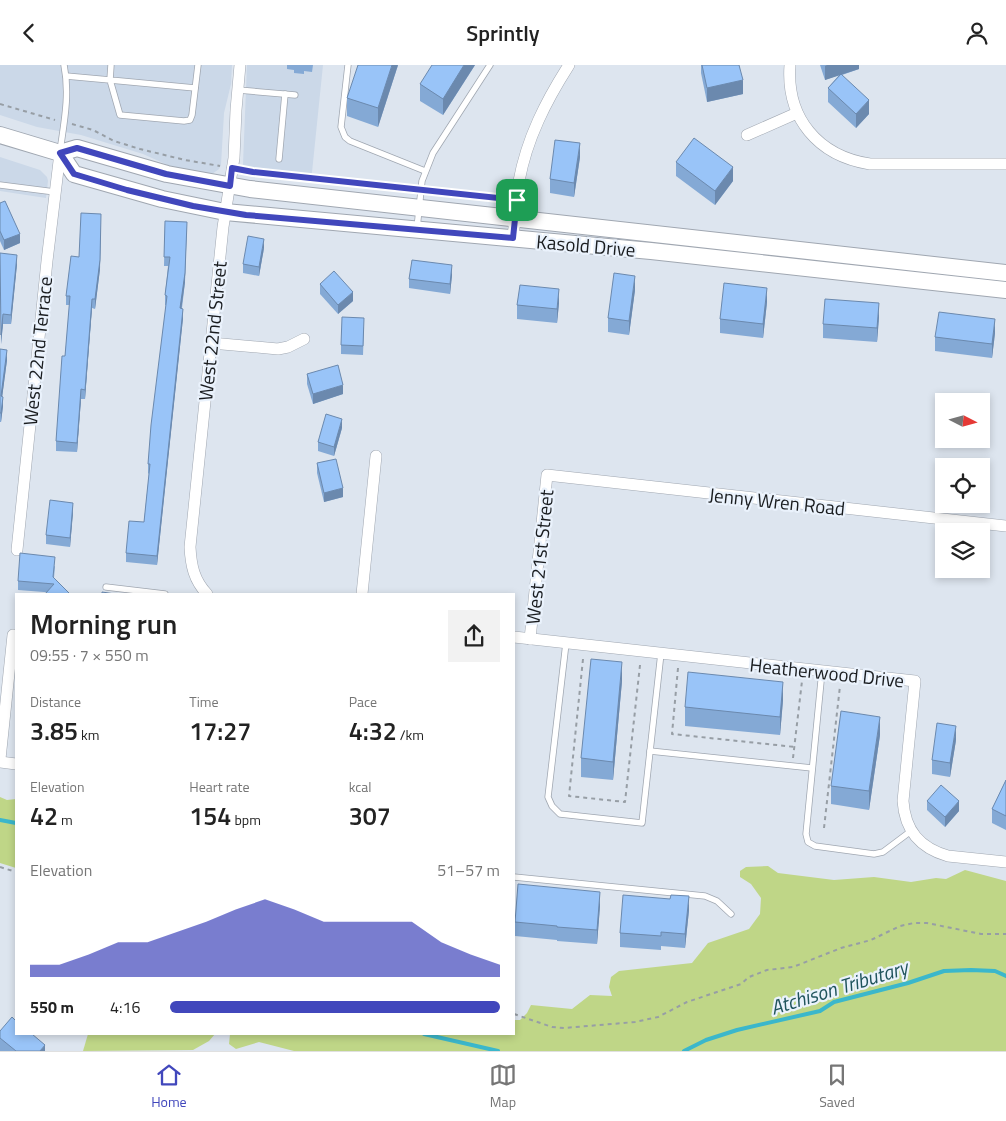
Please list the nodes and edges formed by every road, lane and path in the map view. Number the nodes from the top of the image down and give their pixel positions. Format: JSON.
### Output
{"nodes":[{"id":1,"x":64,"y":65,"type":"edge"},
{"id":2,"x":111,"y":65,"type":"edge"},
{"id":3,"x":198,"y":65,"type":"edge"},
{"id":4,"x":240,"y":65,"type":"edge"},
{"id":5,"x":348,"y":65,"type":"edge"},
{"id":6,"x":490,"y":65,"type":"edge"},
{"id":7,"x":569,"y":65,"type":"edge"},
{"id":8,"x":790,"y":65,"type":"edge"},
{"id":9,"x":66,"y":76,"type":"junction"},
{"id":10,"x":110,"y":80,"type":"junction"},
{"id":11,"x":195,"y":89,"type":"junction"},
{"id":12,"x":238,"y":90,"type":"junction"},
{"id":13,"x":285,"y":94,"type":"junction"},
{"id":14,"x":295,"y":95,"type":"dead end"},
{"id":15,"x":0,"y":104,"type":"edge"},
{"id":16,"x":797,"y":113,"type":"junction"},
{"id":17,"x":49,"y":118,"type":"dead end"},
{"id":18,"x":76,"y":124,"type":"dead end"},
{"id":19,"x":0,"y":135,"type":"edge"},
{"id":20,"x":747,"y":135,"type":"dead end"},
{"id":21,"x":60,"y":153,"type":"junction"},
{"id":22,"x":279,"y":159,"type":"dead end"},
{"id":23,"x":1006,"y":164,"type":"edge"},
{"id":24,"x":232,"y":168,"type":"junction"},
{"id":25,"x":425,"y":171,"type":"junction"},
{"id":26,"x":0,"y":185,"type":"edge"},
{"id":27,"x":230,"y":186,"type":"junction"},
{"id":28,"x":422,"y":189,"type":"junction"},
{"id":29,"x":55,"y":192,"type":"junction"},
{"id":30,"x":517,"y":200,"type":"junction"},
{"id":31,"x":420,"y":207,"type":"junction"},
{"id":32,"x":539,"y":207,"type":"dead end"},
{"id":33,"x":225,"y":212,"type":"junction"},
{"id":34,"x":515,"y":218,"type":"junction"},
{"id":35,"x":417,"y":229,"type":"junction"},
{"id":36,"x":513,"y":238,"type":"junction"},
{"id":37,"x":1006,"y":273,"type":"edge"},
{"id":38,"x":1006,"y":290,"type":"edge"},
{"id":39,"x":304,"y":339,"type":"dead end"},
{"id":40,"x":211,"y":343,"type":"junction"},
{"id":41,"x":376,"y":456,"type":"dead end"},
{"id":42,"x":547,"y":475,"type":"joint"},
{"id":43,"x":1006,"y":526,"type":"edge"},
{"id":44,"x":17,"y":549,"type":"dead end"},
{"id":45,"x":106,"y":587,"type":"dead end"},
{"id":46,"x":157,"y":593,"type":"edge"},
{"id":47,"x":206,"y":593,"type":"edge"},
{"id":48,"x":362,"y":593,"type":"edge"},
{"id":49,"x":13,"y":635,"type":"dead end"},
{"id":50,"x":515,"y":637,"type":"edge"},
{"id":51,"x":530,"y":639,"type":"junction"},
{"id":52,"x":566,"y":643,"type":"junction"},
{"id":53,"x":661,"y":653,"type":"junction"},
{"id":54,"x":583,"y":659,"type":"dead end"},
{"id":55,"x":640,"y":665,"type":"dead end"},
{"id":56,"x":678,"y":668,"type":"dead end"},
{"id":57,"x":822,"y":671,"type":"junction"},
{"id":58,"x":802,"y":681,"type":"dead end"},
{"id":59,"x":840,"y":686,"type":"dead end"},
{"id":60,"x":794,"y":747,"type":"junction"},
{"id":61,"x":650,"y":751,"type":"junction"},
{"id":62,"x":793,"y":758,"type":"dead end"},
{"id":63,"x":0,"y":760,"type":"edge"},
{"id":64,"x":15,"y":764,"type":"edge"},
{"id":65,"x":812,"y":768,"type":"junction"},
{"id":66,"x":824,"y":829,"type":"dead end"},
{"id":67,"x":911,"y":831,"type":"junction"},
{"id":68,"x":1006,"y":862,"type":"edge"},
{"id":69,"x":0,"y":867,"type":"edge"},
{"id":70,"x":15,"y":872,"type":"edge"},
{"id":71,"x":515,"y":877,"type":"edge"},
{"id":72,"x":731,"y":913,"type":"dead end"},
{"id":73,"x":1006,"y":934,"type":"edge"},
{"id":74,"x":515,"y":1014,"type":"edge"}],
"edges":[{"from":1,"to":9,"type":"lane"},
{"from":2,"to":10,"type":"lane"},
{"from":3,"to":11,"type":"lane"},
{"from":4,"to":12,"type":"street","name":"West 22nd Street"},
{"from":5,"to":25,"type":"lane"},
{"from":6,"to":25,"type":"lane"},
{"from":7,"to":30,"type":"street"},
{"from":8,"to":16,"type":"street"},
{"from":9,"to":10,"type":"lane"},
{"from":9,"to":21,"type":"lane"},
{"from":10,"to":11,"type":"lane"},
{"from":10,"to":11,"type":"lane"},
{"from":12,"to":13,"type":"lane"},
{"from":12,"to":24,"type":"street","name":"West 22nd Street"},
{"from":13,"to":14,"type":"lane"},
{"from":13,"to":22,"type":"lane"},
{"from":15,"to":17,"type":"path"},
{"from":16,"to":20,"type":"street"},
{"from":16,"to":23,"type":"street"},
{"from":18,"to":24,"type":"path"},
{"from":19,"to":21,"type":"main road","name":"Kasold Drive"},
{"from":21,"to":27,"type":"main road","name":"Kasold Drive"},
{"from":21,"to":29,"type":"street","name":"West 22nd Terrace"},
{"from":21,"to":33,"type":"main road","name":"Kasold Drive"},
{"from":24,"to":27,"type":"street","name":"West 22nd Street"},
{"from":24,"to":28,"type":"path"},
{"from":25,"to":28,"type":"lane"},
{"from":26,"to":29,"type":"lane"},
{"from":27,"to":31,"type":"main road","name":"Kasold Drive"},
{"from":27,"to":33,"type":"street","name":"West 22nd Street"},
{"from":28,"to":30,"type":"path"},
{"from":28,"to":31,"type":"lane"},
{"from":29,"to":44,"type":"street","name":"West 22nd Terrace"},
{"from":30,"to":32,"type":"path"},
{"from":30,"to":34,"type":"street"},
{"from":31,"to":34,"type":"main road","name":"Kasold Drive"},
{"from":31,"to":35,"type":"lane"},
{"from":33,"to":35,"type":"main road","name":"Kasold Drive"},
{"from":33,"to":40,"type":"street","name":"West 22nd Street"},
{"from":34,"to":36,"type":"street"},
{"from":34,"to":37,"type":"main road","name":"Kasold Drive"},
{"from":35,"to":36,"type":"main road","name":"Kasold Drive"},
{"from":36,"to":38,"type":"main road","name":"Kasold Drive"},
{"from":39,"to":40,"type":"street"},
{"from":40,"to":47,"type":"street","name":"West 22nd Street"},
{"from":41,"to":48,"type":"street"},
{"from":42,"to":43,"type":"street","name":"Jenny Wren Road"},
{"from":42,"to":51,"type":"street","name":"West 21st Street"},
{"from":45,"to":46,"type":"lane"},
{"from":49,"to":63,"type":"street"},
{"from":50,"to":51,"type":"street","name":"Heatherwood Drive"},
{"from":51,"to":52,"type":"street","name":"Heatherwood Drive"},
{"from":52,"to":53,"type":"street","name":"Heatherwood Drive"},
{"from":52,"to":61,"type":"lane"},
{"from":53,"to":57,"type":"street","name":"Heatherwood Drive"},
{"from":53,"to":61,"type":"lane"},
{"from":54,"to":55,"type":"path"},
{"from":56,"to":60,"type":"path"},
{"from":57,"to":65,"type":"lane"},
{"from":57,"to":67,"type":"street","name":"Heatherwood Drive"},
{"from":58,"to":60,"type":"path"},
{"from":59,"to":66,"type":"path"},
{"from":60,"to":62,"type":"path"},
{"from":61,"to":65,"type":"lane"},
{"from":63,"to":64,"type":"street"},
{"from":65,"to":67,"type":"lane"},
{"from":67,"to":68,"type":"street"},
{"from":69,"to":70,"type":"path"},
{"from":71,"to":72,"type":"lane"},
{"from":73,"to":74,"type":"path"}]}
